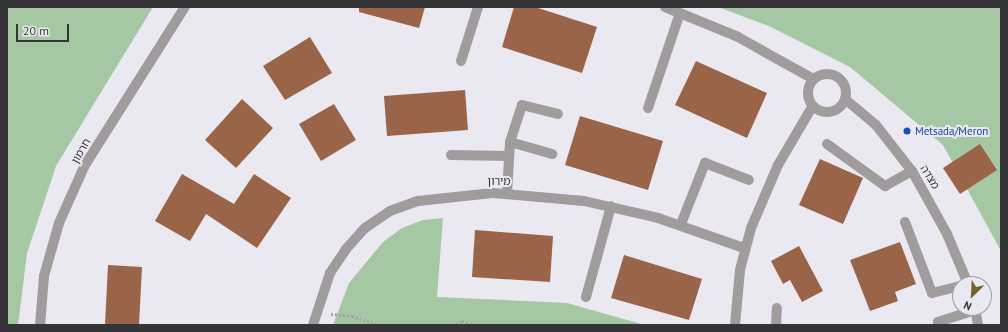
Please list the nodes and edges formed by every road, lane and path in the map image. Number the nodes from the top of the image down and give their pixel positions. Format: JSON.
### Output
{"nodes":[{"id":1,"x":185,"y":7,"type":"edge"},
{"id":2,"x":478,"y":7,"type":"edge"},
{"id":3,"x":665,"y":7,"type":"edge"},
{"id":4,"x":680,"y":13,"type":"junction"},
{"id":5,"x":461,"y":61,"type":"dead end"},
{"id":6,"x":814,"y":78,"type":"junction"},
{"id":7,"x":845,"y":99,"type":"junction"},
{"id":8,"x":812,"y":107,"type":"junction"},
{"id":9,"x":648,"y":108,"type":"dead end"},
{"id":10,"x":558,"y":114,"type":"dead end"},
{"id":11,"x":510,"y":142,"type":"junction"},
{"id":12,"x":827,"y":144,"type":"dead end"},
{"id":13,"x":552,"y":154,"type":"dead end"},
{"id":14,"x":451,"y":155,"type":"dead end"},
{"id":15,"x":509,"y":156,"type":"junction"},
{"id":16,"x":912,"y":171,"type":"junction"},
{"id":17,"x":749,"y":180,"type":"dead end"},
{"id":18,"x":507,"y":193,"type":"junction"},
{"id":19,"x":610,"y":206,"type":"junction"},
{"id":20,"x":905,"y":222,"type":"dead end"},
{"id":21,"x":681,"y":224,"type":"junction"},
{"id":22,"x":744,"y":248,"type":"junction"},
{"id":23,"x":965,"y":276,"type":"edge"},
{"id":24,"x":952,"y":288,"type":"edge"},
{"id":25,"x":586,"y":297,"type":"dead end"},
{"id":26,"x":777,"y":308,"type":"dead end"},
{"id":27,"x":315,"y":312,"type":"junction"},
{"id":28,"x":955,"y":316,"type":"edge"},
{"id":29,"x":40,"y":325,"type":"edge"},
{"id":30,"x":313,"y":325,"type":"edge"},
{"id":31,"x":379,"y":325,"type":"edge"},
{"id":32,"x":452,"y":325,"type":"edge"},
{"id":33,"x":475,"y":325,"type":"edge"},
{"id":34,"x":735,"y":325,"type":"edge"},
{"id":35,"x":776,"y":325,"type":"edge"},
{"id":36,"x":938,"y":325,"type":"edge"}],
"edges":[{"from":1,"to":29,"type":"street","name":"חרמון"},
{"from":2,"to":5,"type":"street"},
{"from":3,"to":4,"type":"street"},
{"from":4,"to":6,"type":"street"},
{"from":4,"to":9,"type":"street"},
{"from":6,"to":7,"type":"street"},
{"from":6,"to":8,"type":"street"},
{"from":7,"to":8,"type":"street"},
{"from":7,"to":16,"type":"street","name":"מצדה"},
{"from":8,"to":22,"type":"street"},
{"from":10,"to":11,"type":"street"},
{"from":11,"to":13,"type":"street"},
{"from":11,"to":15,"type":"street"},
{"from":12,"to":16,"type":"street"},
{"from":14,"to":15,"type":"street"},
{"from":15,"to":18,"type":"street"},
{"from":16,"to":23,"type":"street","name":"מצדה"},
{"from":17,"to":21,"type":"street"},
{"from":18,"to":19,"type":"street","name":"מירון"},
{"from":18,"to":27,"type":"street","name":"מירון"},
{"from":19,"to":21,"type":"street","name":"מירון"},
{"from":19,"to":25,"type":"street"},
{"from":20,"to":24,"type":"street"},
{"from":21,"to":22,"type":"street","name":"מירון"},
{"from":22,"to":34,"type":"street"},
{"from":26,"to":35,"type":"street"},
{"from":27,"to":30,"type":"street","name":"מירון"},
{"from":27,"to":31,"type":"path"},
{"from":28,"to":36,"type":"street"},
{"from":32,"to":33,"type":"path"}]}
